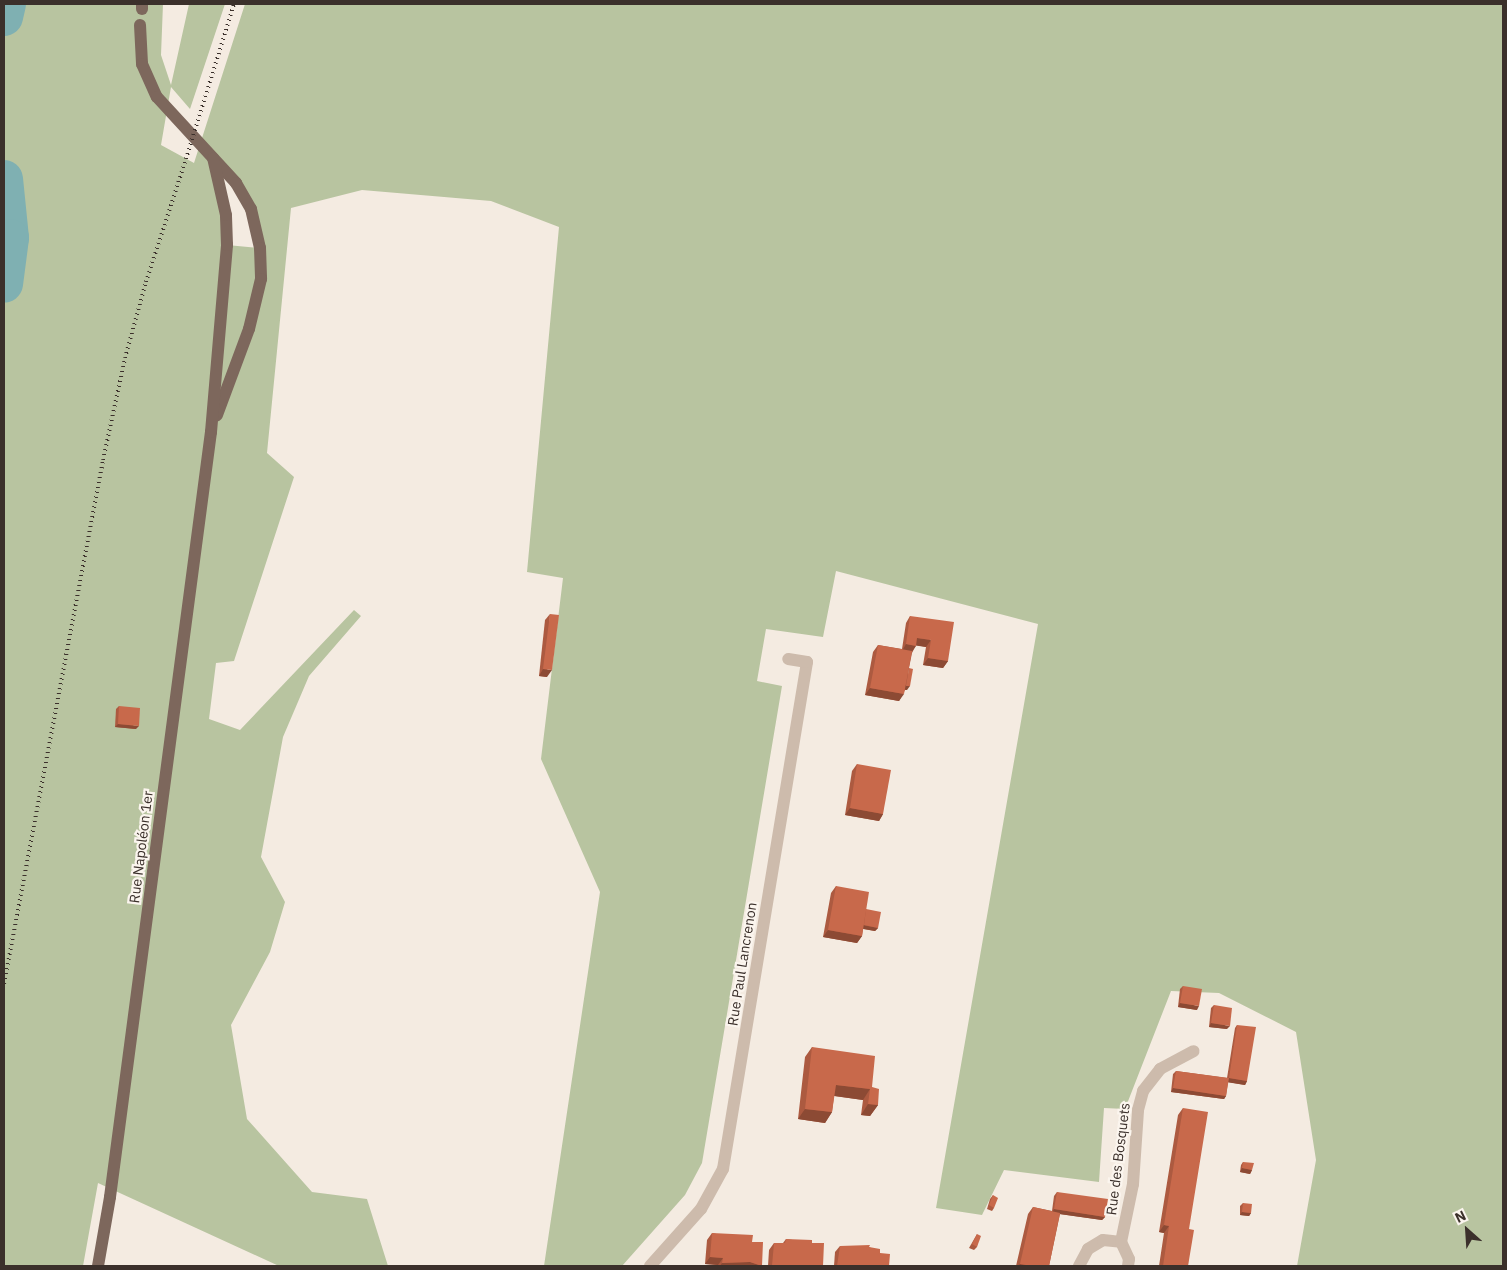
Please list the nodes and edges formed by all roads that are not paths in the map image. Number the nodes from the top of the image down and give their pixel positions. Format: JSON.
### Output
{"nodes":[{"id":1,"x":140,"y":25,"type":"dead end"},
{"id":2,"x":213,"y":158,"type":"junction"},
{"id":3,"x":210,"y":432,"type":"junction"},
{"id":4,"x":788,"y":659,"type":"dead end"},
{"id":5,"x":1194,"y":1051,"type":"dead end"},
{"id":6,"x":1121,"y":1242,"type":"junction"},
{"id":7,"x":98,"y":1266,"type":"edge"},
{"id":8,"x":650,"y":1266,"type":"edge"},
{"id":9,"x":1079,"y":1266,"type":"edge"},
{"id":10,"x":1128,"y":1266,"type":"edge"}],
"edges":[{"from":1,"to":2,"type":"main road"},
{"from":2,"to":3,"type":"main road"},
{"from":2,"to":3,"type":"main road"},
{"from":3,"to":7,"type":"main road","name":"Rue Napoléon 1er"},
{"from":4,"to":8,"type":"street","name":"Rue Paul Lancrenon"},
{"from":5,"to":6,"type":"street","name":"Rue des Bosquets"},
{"from":6,"to":9,"type":"street"},
{"from":6,"to":10,"type":"street","name":"Rue des Bosquets"}]}
